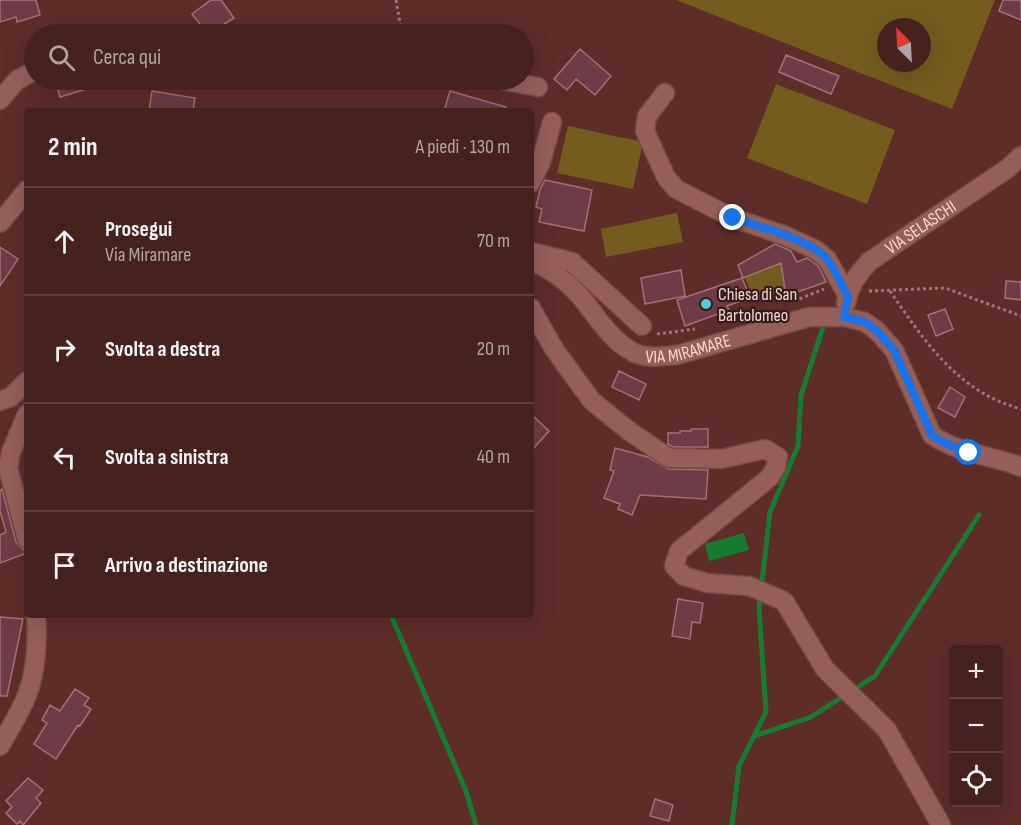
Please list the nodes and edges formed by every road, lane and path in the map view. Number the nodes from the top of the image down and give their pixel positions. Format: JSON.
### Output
{"nodes":[{"id":1,"x":396,"y":0,"type":"edge"},
{"id":2,"x":400,"y":24,"type":"edge"},
{"id":3,"x":24,"y":76,"type":"edge"},
{"id":4,"x":534,"y":86,"type":"edge"},
{"id":5,"x":538,"y":87,"type":"dead end"},
{"id":6,"x":665,"y":93,"type":"dead end"},
{"id":7,"x":0,"y":100,"type":"edge"},
{"id":8,"x":552,"y":122,"type":"dead end"},
{"id":9,"x":1021,"y":156,"type":"edge"},
{"id":10,"x":534,"y":177,"type":"edge"},
{"id":11,"x":24,"y":194,"type":"edge"},
{"id":12,"x":0,"y":223,"type":"edge"},
{"id":13,"x":534,"y":253,"type":"edge"},
{"id":14,"x":534,"y":262,"type":"edge"},
{"id":15,"x":890,"y":291,"type":"junction"},
{"id":16,"x":849,"y":292,"type":"junction"},
{"id":17,"x":793,"y":301,"type":"dead end"},
{"id":18,"x":534,"y":313,"type":"edge"},
{"id":19,"x":1021,"y":316,"type":"edge"},
{"id":20,"x":844,"y":317,"type":"junction"},
{"id":21,"x":642,"y":326,"type":"joint"},
{"id":22,"x":696,"y":329,"type":"dead end"},
{"id":23,"x":24,"y":384,"type":"edge"},
{"id":24,"x":0,"y":401,"type":"edge"},
{"id":25,"x":1021,"y":409,"type":"edge"},
{"id":26,"x":24,"y":421,"type":"edge"},
{"id":27,"x":1021,"y":467,"type":"edge"},
{"id":28,"x":4,"y":469,"type":"edge"},
{"id":29,"x":24,"y":529,"type":"edge"},
{"id":30,"x":36,"y":618,"type":"edge"},
{"id":31,"x":0,"y":746,"type":"edge"},
{"id":32,"x":941,"y":825,"type":"edge"}],
"edges":[{"from":1,"to":2,"type":"path"},
{"from":3,"to":7,"type":"street"},
{"from":4,"to":5,"type":"street"},
{"from":6,"to":16,"type":"street"},
{"from":8,"to":10,"type":"street"},
{"from":9,"to":16,"type":"street","name":"VIA SELASCHI"},
{"from":11,"to":12,"type":"street"},
{"from":13,"to":21,"type":"street"},
{"from":14,"to":20,"type":"street","name":"VIA MIRAMARE"},
{"from":15,"to":16,"type":"path"},
{"from":15,"to":19,"type":"path"},
{"from":15,"to":25,"type":"path"},
{"from":16,"to":17,"type":"path"},
{"from":16,"to":20,"type":"street","name":"VIA SELASCHI"},
{"from":18,"to":32,"type":"street"},
{"from":20,"to":27,"type":"street","name":"VIA MIRAMARE"},
{"from":21,"to":22,"type":"path"},
{"from":23,"to":24,"type":"street"},
{"from":26,"to":28,"type":"street"},
{"from":28,"to":29,"type":"street"},
{"from":30,"to":31,"type":"street"}]}
